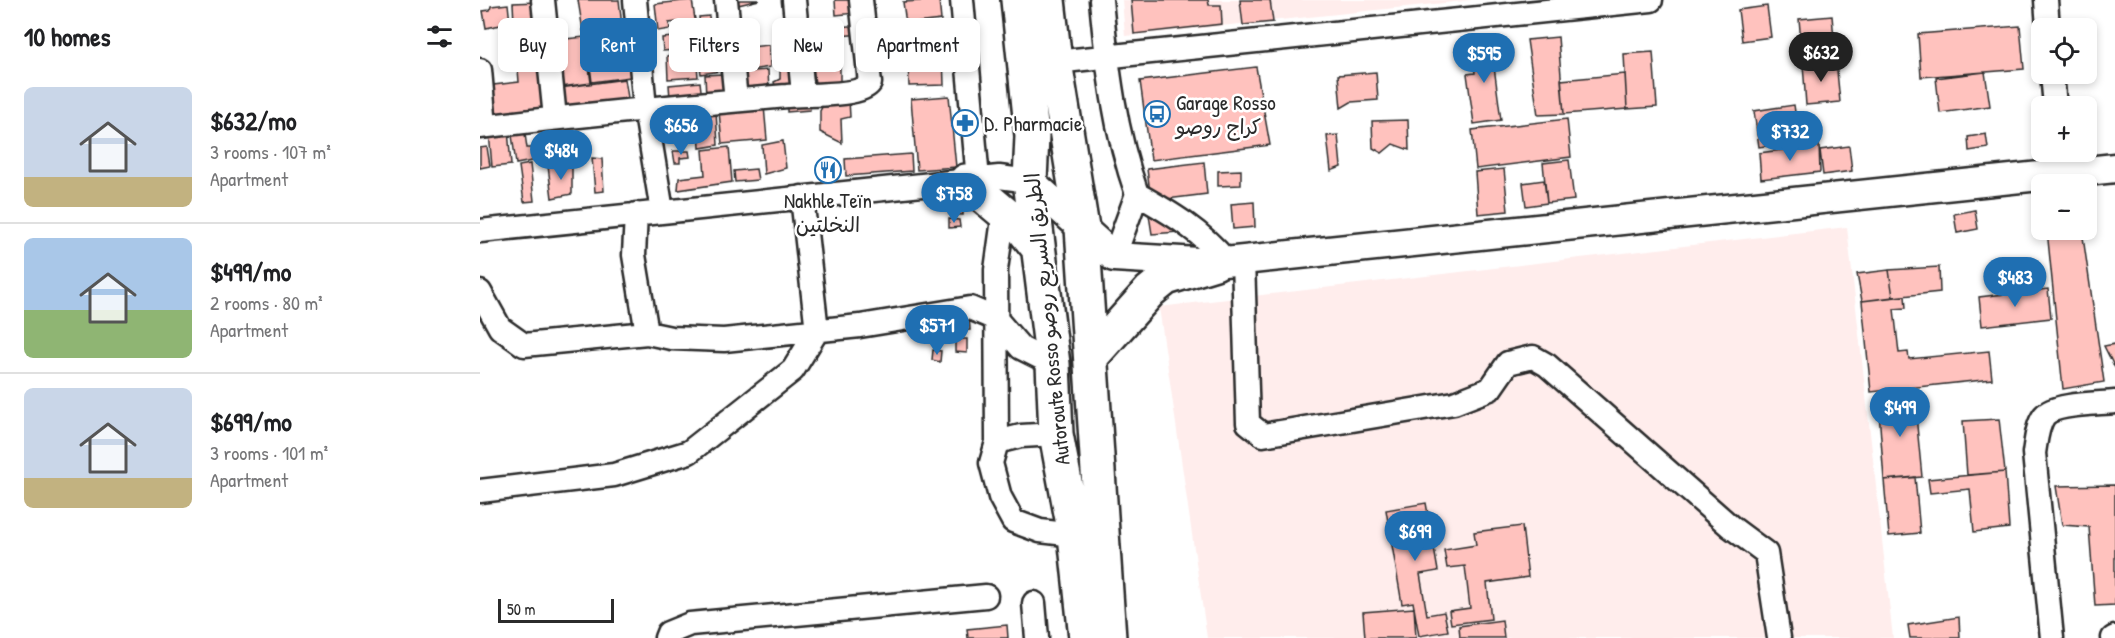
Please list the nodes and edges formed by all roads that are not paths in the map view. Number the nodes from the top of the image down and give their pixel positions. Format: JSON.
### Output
{"nodes":[{"id":1,"x":543,"y":0,"type":"edge"},
{"id":2,"x":635,"y":0,"type":"edge"},
{"id":3,"x":726,"y":0,"type":"edge"},
{"id":4,"x":794,"y":0,"type":"edge"},
{"id":5,"x":861,"y":0,"type":"edge"},
{"id":6,"x":962,"y":0,"type":"edge"},
{"id":7,"x":1018,"y":0,"type":"edge"},
{"id":8,"x":1048,"y":0,"type":"edge"},
{"id":9,"x":1101,"y":0,"type":"edge"},
{"id":10,"x":1651,"y":0,"type":"edge"},
{"id":11,"x":2046,"y":0,"type":"edge"},
{"id":12,"x":2047,"y":18,"type":"edge"},
{"id":13,"x":1106,"y":57,"type":"junction"},
{"id":14,"x":1055,"y":62,"type":"junction"},
{"id":15,"x":480,"y":70,"type":"edge"},
{"id":16,"x":802,"y":94,"type":"junction"},
{"id":17,"x":736,"y":100,"type":"junction"},
{"id":18,"x":645,"y":108,"type":"junction"},
{"id":19,"x":555,"y":118,"type":"junction"},
{"id":20,"x":482,"y":127,"type":"edge"},
{"id":21,"x":2060,"y":162,"type":"edge"},
{"id":22,"x":2115,"y":168,"type":"edge"},
{"id":23,"x":972,"y":180,"type":"junction"},
{"id":24,"x":1030,"y":182,"type":"junction"},
{"id":25,"x":1137,"y":194,"type":"junction"},
{"id":26,"x":802,"y":197,"type":"junction"},
{"id":27,"x":662,"y":211,"type":"junction"},
{"id":28,"x":1004,"y":212,"type":"junction"},
{"id":29,"x":636,"y":214,"type":"junction"},
{"id":30,"x":1082,"y":228,"type":"junction"},
{"id":31,"x":480,"y":231,"type":"edge"},
{"id":32,"x":1038,"y":248,"type":"junction"},
{"id":33,"x":1114,"y":257,"type":"junction"},
{"id":34,"x":1228,"y":262,"type":"junction"},
{"id":35,"x":480,"y":292,"type":"edge"},
{"id":36,"x":996,"y":319,"type":"junction"},
{"id":37,"x":490,"y":330,"type":"edge"},
{"id":38,"x":817,"y":331,"type":"junction"},
{"id":39,"x":647,"y":333,"type":"junction"},
{"id":40,"x":1092,"y":356,"type":"junction"},
{"id":41,"x":1053,"y":364,"type":"junction"},
{"id":42,"x":2115,"y":402,"type":"edge"},
{"id":43,"x":1056,"y":434,"type":"junction"},
{"id":44,"x":997,"y":442,"type":"junction"},
{"id":45,"x":480,"y":491,"type":"edge"},
{"id":46,"x":1075,"y":535,"type":"junction"},
{"id":47,"x":986,"y":596,"type":"dead end"},
{"id":48,"x":1034,"y":603,"type":"dead end"},
{"id":49,"x":666,"y":638,"type":"edge"},
{"id":50,"x":1037,"y":638,"type":"edge"},
{"id":51,"x":1086,"y":638,"type":"edge"},
{"id":52,"x":1109,"y":638,"type":"edge"},
{"id":53,"x":1779,"y":638,"type":"edge"},
{"id":54,"x":2052,"y":638,"type":"edge"}],
"edges":[{"from":1,"to":19,"type":"street"},
{"from":2,"to":18,"type":"street"},
{"from":3,"to":17,"type":"street"},
{"from":4,"to":16,"type":"street"},
{"from":5,"to":16,"type":"street"},
{"from":6,"to":23,"type":"street"},
{"from":7,"to":24,"type":"highway","name":"Autoroute Rosso الطريق السريع روصو"},
{"from":8,"to":14,"type":"highway","name":"Autoroute Rosso الطريق السريع روصو"},
{"from":9,"to":13,"type":"street"},
{"from":10,"to":13,"type":"street"},
{"from":11,"to":12,"type":"street"},
{"from":13,"to":14,"type":"street"},
{"from":13,"to":25,"type":"street"},
{"from":14,"to":30,"type":"highway","name":"Autoroute Rosso الطريق السريع روصو"},
{"from":15,"to":20,"type":"street"},
{"from":16,"to":17,"type":"street"},
{"from":17,"to":18,"type":"street"},
{"from":18,"to":19,"type":"street"},
{"from":18,"to":27,"type":"street"},
{"from":19,"to":20,"type":"street"},
{"from":21,"to":22,"type":"main road"},
{"from":21,"to":34,"type":"main road"},
{"from":23,"to":24,"type":"street"},
{"from":23,"to":26,"type":"street"},
{"from":23,"to":28,"type":"highway"},
{"from":24,"to":30,"type":"main road"},
{"from":24,"to":32,"type":"highway","name":"Autoroute Rosso الطريق السريع روصو"},
{"from":25,"to":33,"type":"street"},
{"from":25,"to":34,"type":"street"},
{"from":26,"to":27,"type":"street"},
{"from":26,"to":38,"type":"street"},
{"from":27,"to":29,"type":"street"},
{"from":28,"to":32,"type":"highway"},
{"from":28,"to":36,"type":"street"},
{"from":29,"to":31,"type":"street"},
{"from":29,"to":39,"type":"street"},
{"from":30,"to":33,"type":"main road"},
{"from":30,"to":40,"type":"highway","name":"Autoroute Rosso الطريق السريع روصو"},
{"from":32,"to":41,"type":"highway","name":"Autoroute Rosso الطريق السريع روصو"},
{"from":33,"to":34,"type":"main road"},
{"from":34,"to":40,"type":"highway"},
{"from":34,"to":53,"type":"street"},
{"from":35,"to":37,"type":"street"},
{"from":36,"to":38,"type":"street"},
{"from":36,"to":41,"type":"street"},
{"from":36,"to":44,"type":"street"},
{"from":37,"to":39,"type":"street"},
{"from":38,"to":39,"type":"street"},
{"from":38,"to":45,"type":"street"},
{"from":40,"to":52,"type":"highway","name":"Autoroute Rosso الطريق السريع روصو"},
{"from":41,"to":43,"type":"highway","name":"Autoroute Rosso الطريق السريع روصو"},
{"from":42,"to":54,"type":"street"},
{"from":43,"to":44,"type":"street"},
{"from":43,"to":46,"type":"highway","name":"Autoroute Rosso الطريق السريع روصو"},
{"from":44,"to":46,"type":"street"},
{"from":46,"to":51,"type":"highway","name":"Autoroute Rosso الطريق السريع روصو"},
{"from":47,"to":49,"type":"street"},
{"from":48,"to":50,"type":"street"}]}
